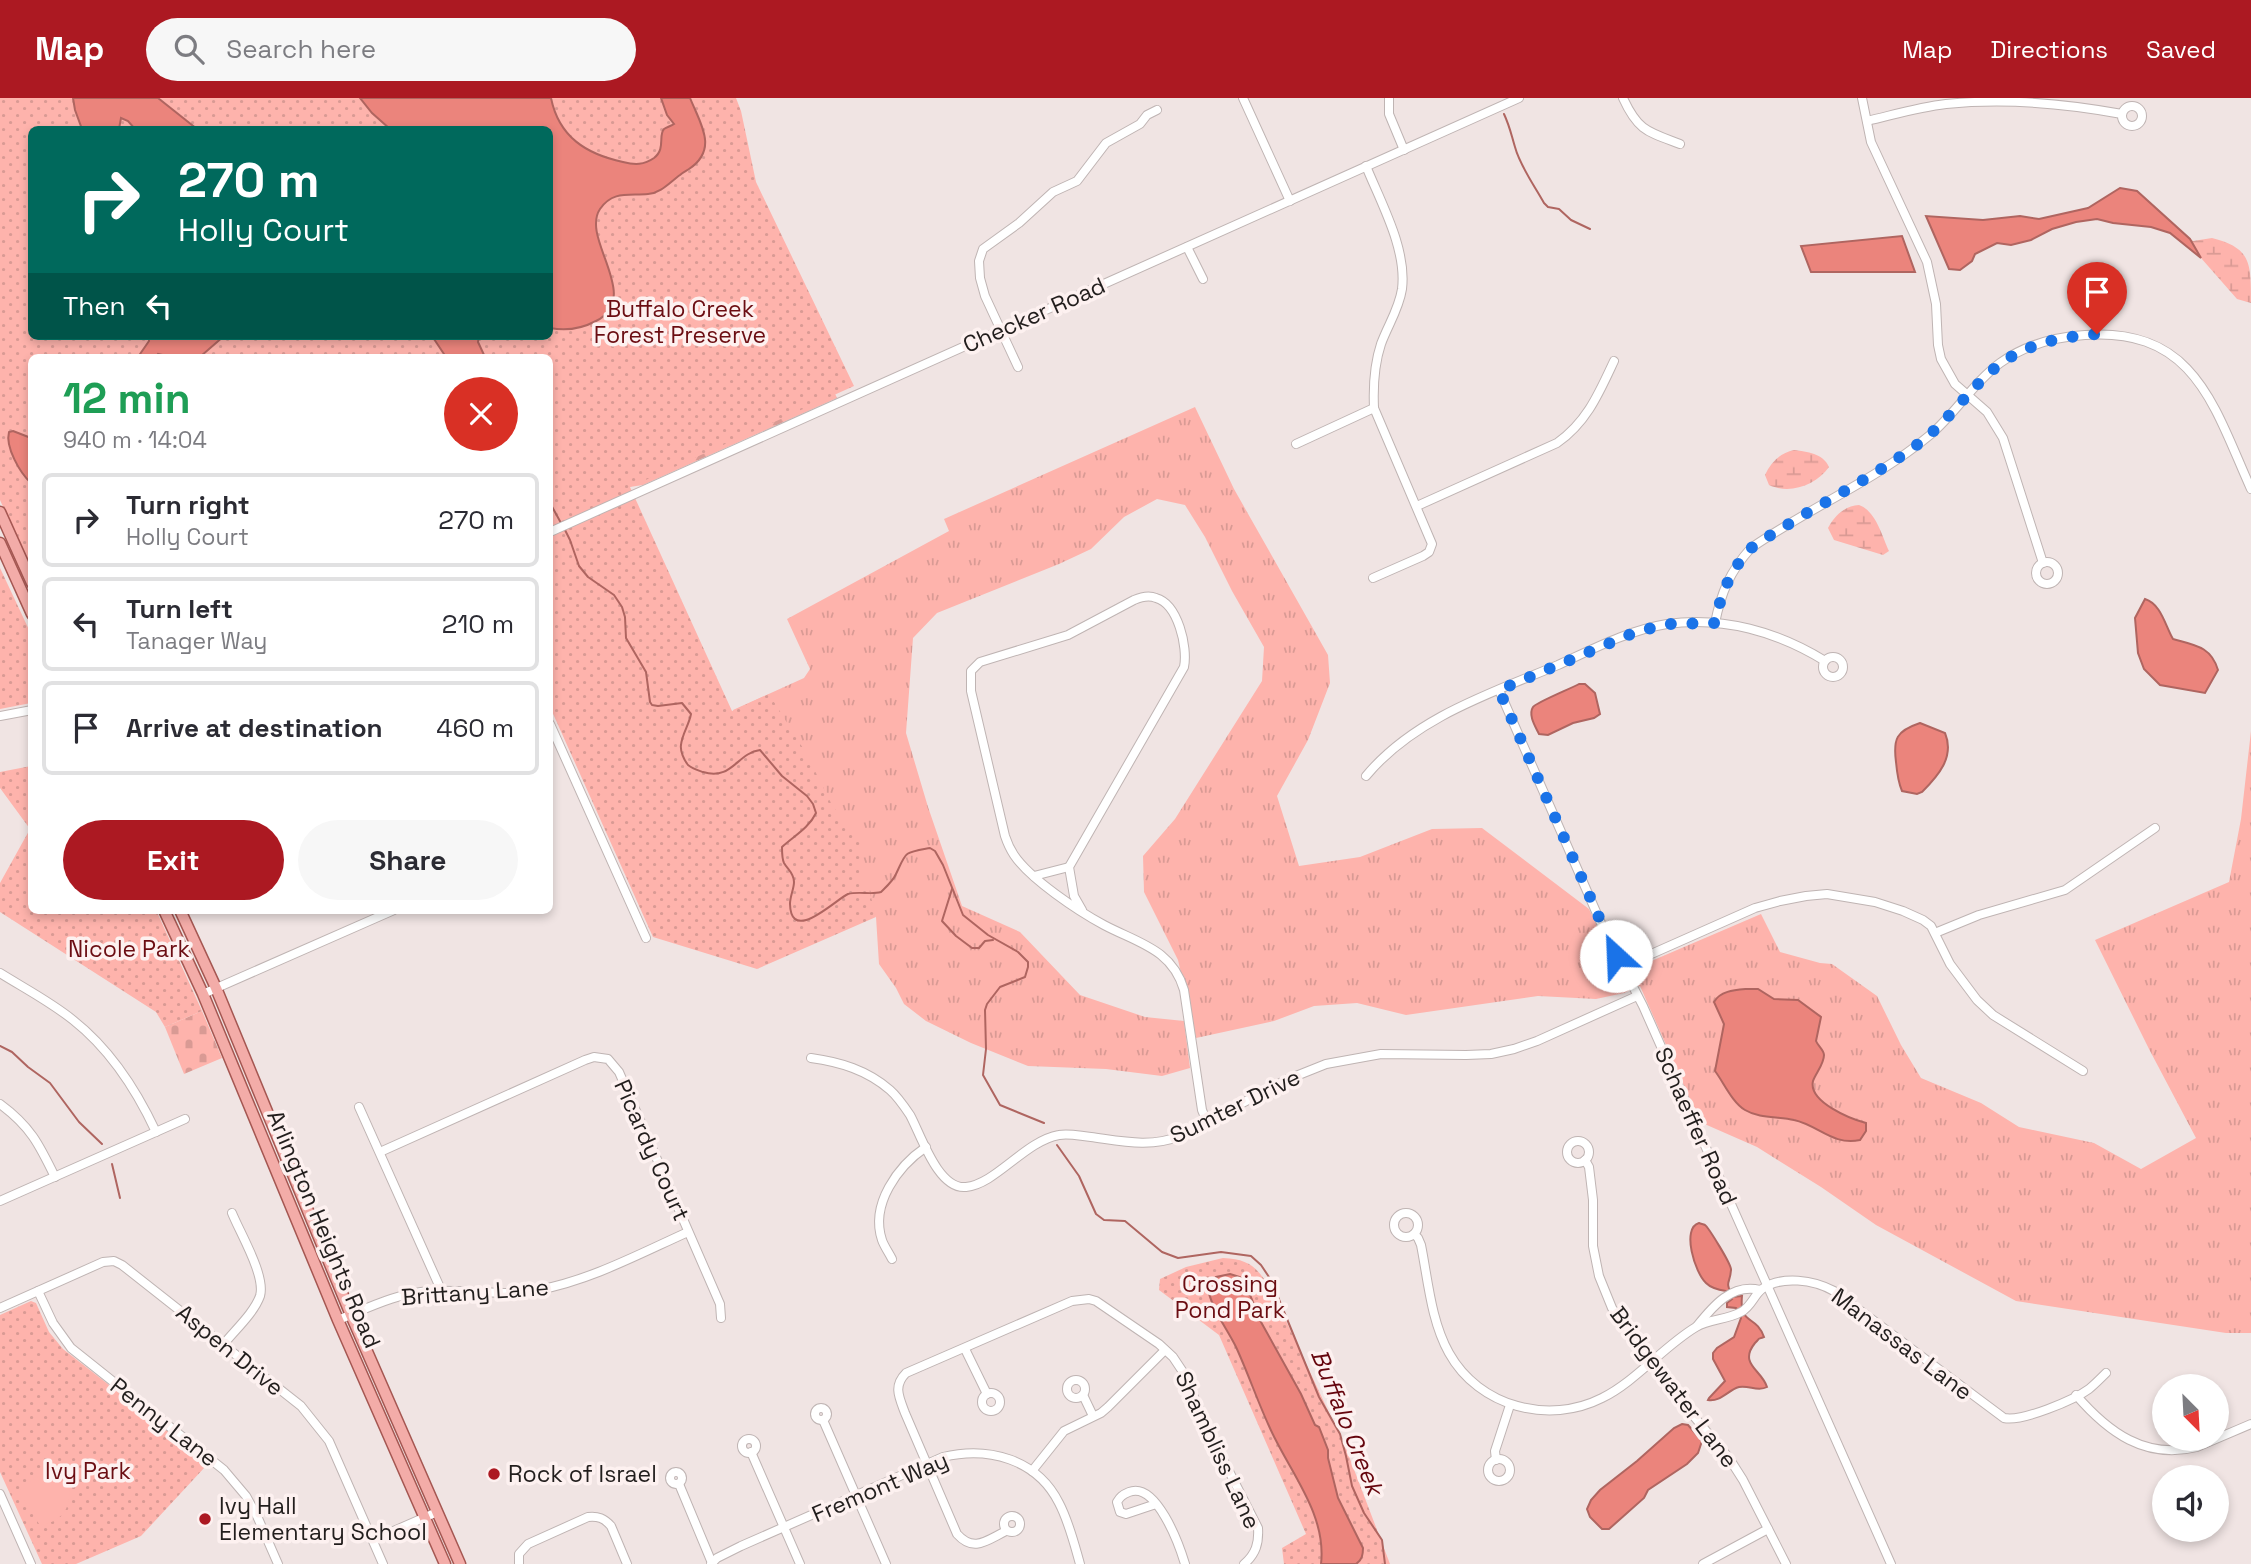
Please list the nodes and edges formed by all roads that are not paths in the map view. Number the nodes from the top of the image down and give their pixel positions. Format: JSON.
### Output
{"nodes":[{"id":1,"x":1243,"y":98,"type":"edge"},
{"id":2,"x":1389,"y":98,"type":"edge"},
{"id":3,"x":1519,"y":98,"type":"edge"},
{"id":4,"x":1623,"y":98,"type":"edge"},
{"id":5,"x":1862,"y":98,"type":"edge"},
{"id":6,"x":2082,"y":102,"type":"edge"},
{"id":7,"x":1157,"y":110,"type":"dead end"},
{"id":8,"x":2122,"y":114,"type":"dead end"},
{"id":9,"x":1867,"y":121,"type":"junction"},
{"id":10,"x":1680,"y":144,"type":"dead end"},
{"id":11,"x":1404,"y":149,"type":"junction"},
{"id":12,"x":1366,"y":166,"type":"junction"},
{"id":13,"x":1290,"y":201,"type":"junction"},
{"id":14,"x":1187,"y":247,"type":"junction"},
{"id":15,"x":1203,"y":279,"type":"dead end"},
{"id":16,"x":1001,"y":330,"type":"junction"},
{"id":17,"x":1614,"y":361,"type":"dead end"},
{"id":18,"x":1018,"y":367,"type":"dead end"},
{"id":19,"x":1968,"y":394,"type":"junction"},
{"id":20,"x":1374,"y":408,"type":"junction"},
{"id":21,"x":1296,"y":444,"type":"dead end"},
{"id":22,"x":2251,"y":489,"type":"edge"},
{"id":23,"x":1417,"y":506,"type":"junction"},
{"id":24,"x":0,"y":512,"type":"edge"},
{"id":25,"x":553,"y":531,"type":"edge"},
{"id":26,"x":0,"y":543,"type":"edge"},
{"id":27,"x":2043,"y":563,"type":"dead end"},
{"id":28,"x":28,"y":574,"type":"edge"},
{"id":29,"x":1373,"y":578,"type":"dead end"},
{"id":30,"x":28,"y":605,"type":"edge"},
{"id":31,"x":1715,"y":623,"type":"junction"},
{"id":32,"x":1825,"y":662,"type":"dead end"},
{"id":33,"x":1499,"y":690,"type":"junction"},
{"id":34,"x":28,"y":711,"type":"edge"},
{"id":35,"x":0,"y":716,"type":"edge"},
{"id":36,"x":553,"y":731,"type":"edge"},
{"id":37,"x":1366,"y":776,"type":"dead end"},
{"id":38,"x":2155,"y":828,"type":"dead end"},
{"id":39,"x":1069,"y":867,"type":"junction"},
{"id":40,"x":1034,"y":876,"type":"junction"},
{"id":41,"x":1082,"y":910,"type":"junction"},
{"id":42,"x":166,"y":914,"type":"edge"},
{"id":43,"x":182,"y":914,"type":"edge"},
{"id":44,"x":385,"y":914,"type":"edge"},
{"id":45,"x":1935,"y":933,"type":"junction"},
{"id":46,"x":646,"y":938,"type":"dead end"},
{"id":47,"x":1622,"y":967,"type":"junction"},
{"id":48,"x":0,"y":973,"type":"edge"},
{"id":49,"x":216,"y":988,"type":"junction"},
{"id":50,"x":203,"y":994,"type":"junction"},
{"id":51,"x":1637,"y":996,"type":"junction"},
{"id":52,"x":811,"y":1058,"type":"dead end"},
{"id":53,"x":2083,"y":1071,"type":"dead end"},
{"id":54,"x":0,"y":1104,"type":"edge"},
{"id":55,"x":359,"y":1107,"type":"dead end"},
{"id":56,"x":186,"y":1119,"type":"dead end"},
{"id":57,"x":1207,"y":1122,"type":"junction"},
{"id":58,"x":156,"y":1132,"type":"junction"},
{"id":59,"x":926,"y":1147,"type":"junction"},
{"id":60,"x":380,"y":1152,"type":"junction"},
{"id":61,"x":1584,"y":1160,"type":"dead end"},
{"id":62,"x":55,"y":1177,"type":"junction"},
{"id":63,"x":0,"y":1201,"type":"edge"},
{"id":64,"x":232,"y":1213,"type":"dead end"},
{"id":65,"x":688,"y":1232,"type":"junction"},
{"id":66,"x":1414,"y":1234,"type":"dead end"},
{"id":67,"x":892,"y":1259,"type":"dead end"},
{"id":68,"x":1764,"y":1288,"type":"junction"},
{"id":69,"x":37,"y":1291,"type":"junction"},
{"id":70,"x":442,"y":1292,"type":"junction"},
{"id":71,"x":1721,"y":1300,"type":"junction"},
{"id":72,"x":0,"y":1308,"type":"edge"},
{"id":73,"x":351,"y":1315,"type":"junction"},
{"id":74,"x":1730,"y":1317,"type":"junction"},
{"id":75,"x":720,"y":1318,"type":"dead end"},
{"id":76,"x":338,"y":1320,"type":"junction"},
{"id":77,"x":1697,"y":1326,"type":"junction"},
{"id":78,"x":223,"y":1345,"type":"junction"},
{"id":79,"x":965,"y":1349,"type":"junction"},
{"id":80,"x":1165,"y":1350,"type":"junction"},
{"id":81,"x":1651,"y":1363,"type":"junction"},
{"id":82,"x":2106,"y":1373,"type":"dead end"},
{"id":83,"x":987,"y":1394,"type":"dead end"},
{"id":84,"x":1083,"y":1395,"type":"dead end"},
{"id":85,"x":2076,"y":1395,"type":"junction"},
{"id":86,"x":1510,"y":1405,"type":"junction"},
{"id":87,"x":380,"y":1415,"type":"junction"},
{"id":88,"x":1093,"y":1416,"type":"junction"},
{"id":89,"x":823,"y":1420,"type":"dead end"},
{"id":90,"x":2251,"y":1424,"type":"edge"},
{"id":91,"x":411,"y":1451,"type":"junction"},
{"id":92,"x":751,"y":1452,"type":"dead end"},
{"id":93,"x":1496,"y":1460,"type":"dead end"},
{"id":94,"x":927,"y":1464,"type":"junction"},
{"id":95,"x":1032,"y":1471,"type":"junction"},
{"id":96,"x":679,"y":1484,"type":"dead end"},
{"id":97,"x":0,"y":1493,"type":"edge"},
{"id":98,"x":856,"y":1496,"type":"junction"},
{"id":99,"x":1156,"y":1504,"type":"dead end"},
{"id":100,"x":437,"y":1512,"type":"junction"},
{"id":101,"x":425,"y":1517,"type":"junction"},
{"id":102,"x":785,"y":1528,"type":"junction"},
{"id":103,"x":1769,"y":1529,"type":"junction"},
{"id":104,"x":1006,"y":1531,"type":"dead end"},
{"id":105,"x":373,"y":1540,"type":"junction"},
{"id":106,"x":31,"y":1564,"type":"edge"},
{"id":107,"x":278,"y":1564,"type":"edge"},
{"id":108,"x":383,"y":1564,"type":"edge"},
{"id":109,"x":445,"y":1564,"type":"edge"},
{"id":110,"x":460,"y":1564,"type":"edge"},
{"id":111,"x":519,"y":1564,"type":"edge"},
{"id":112,"x":627,"y":1564,"type":"edge"},
{"id":113,"x":711,"y":1564,"type":"edge"},
{"id":114,"x":800,"y":1564,"type":"edge"},
{"id":115,"x":886,"y":1564,"type":"edge"},
{"id":116,"x":1080,"y":1564,"type":"edge"},
{"id":117,"x":1185,"y":1564,"type":"edge"},
{"id":118,"x":1244,"y":1564,"type":"edge"},
{"id":119,"x":1703,"y":1564,"type":"edge"},
{"id":120,"x":1786,"y":1564,"type":"edge"},
{"id":121,"x":1891,"y":1564,"type":"edge"}],
"edges":[{"from":1,"to":13,"type":"street"},
{"from":2,"to":11,"type":"street"},
{"from":3,"to":11,"type":"street","name":"Checker Road"},
{"from":4,"to":10,"type":"street"},
{"from":5,"to":9,"type":"street"},
{"from":6,"to":8,"type":"street"},
{"from":6,"to":9,"type":"street"},
{"from":7,"to":16,"type":"street"},
{"from":9,"to":19,"type":"street"},
{"from":11,"to":12,"type":"street","name":"Checker Road"},
{"from":12,"to":13,"type":"street","name":"Checker Road"},
{"from":12,"to":20,"type":"street"},
{"from":13,"to":14,"type":"street","name":"Checker Road"},
{"from":14,"to":15,"type":"street"},
{"from":14,"to":16,"type":"street","name":"Checker Road"},
{"from":16,"to":18,"type":"street"},
{"from":16,"to":25,"type":"street","name":"Checker Road"},
{"from":17,"to":23,"type":"street"},
{"from":19,"to":22,"type":"street"},
{"from":19,"to":27,"type":"street"},
{"from":19,"to":31,"type":"street"},
{"from":20,"to":21,"type":"street"},
{"from":20,"to":23,"type":"street"},
{"from":23,"to":29,"type":"street"},
{"from":24,"to":28,"type":"main road"},
{"from":26,"to":30,"type":"main road"},
{"from":31,"to":32,"type":"street"},
{"from":31,"to":33,"type":"street"},
{"from":33,"to":37,"type":"street"},
{"from":33,"to":47,"type":"street","name":"Schaeffer Road"},
{"from":34,"to":35,"type":"street"},
{"from":36,"to":46,"type":"street"},
{"from":38,"to":45,"type":"street"},
{"from":39,"to":40,"type":"street"},
{"from":39,"to":40,"type":"street"},
{"from":39,"to":41,"type":"street"},
{"from":40,"to":41,"type":"street"},
{"from":41,"to":57,"type":"street"},
{"from":42,"to":50,"type":"main road","name":"Arlington Heights Road"},
{"from":43,"to":49,"type":"main road","name":"Arlington Heights Road"},
{"from":44,"to":49,"type":"street"},
{"from":45,"to":47,"type":"street"},
{"from":45,"to":53,"type":"street"},
{"from":47,"to":51,"type":"street","name":"Schaeffer Road"},
{"from":48,"to":58,"type":"street"},
{"from":49,"to":50,"type":"street"},
{"from":49,"to":73,"type":"main road","name":"Arlington Heights Road"},
{"from":50,"to":76,"type":"main road","name":"Arlington Heights Road"},
{"from":51,"to":57,"type":"street","name":"Sumter Drive"},
{"from":51,"to":68,"type":"street","name":"Schaeffer Road"},
{"from":52,"to":59,"type":"street","name":"Sumter Drive"},
{"from":54,"to":62,"type":"street"},
{"from":55,"to":60,"type":"street"},
{"from":56,"to":58,"type":"street"},
{"from":57,"to":59,"type":"street","name":"Sumter Drive"},
{"from":58,"to":62,"type":"street"},
{"from":59,"to":67,"type":"street"},
{"from":60,"to":65,"type":"street","name":"Picardy Court"},
{"from":60,"to":70,"type":"street"},
{"from":61,"to":81,"type":"street","name":"Bridgewater Lane"},
{"from":62,"to":63,"type":"street"},
{"from":64,"to":78,"type":"street"},
{"from":65,"to":70,"type":"street","name":"Brittany Lane"},
{"from":65,"to":75,"type":"street","name":"Picardy Court"},
{"from":66,"to":86,"type":"street"},
{"from":68,"to":71,"type":"street","name":"Manassas Lane"},
{"from":68,"to":74,"type":"street"},
{"from":68,"to":85,"type":"street","name":"Manassas Lane"},
{"from":68,"to":121,"type":"street","name":"Schaeffer Road"},
{"from":69,"to":72,"type":"street","name":"Aspen Drive"},
{"from":69,"to":78,"type":"street","name":"Aspen Drive"},
{"from":69,"to":107,"type":"street","name":"Penny Lane"},
{"from":70,"to":73,"type":"street","name":"Brittany Lane"},
{"from":71,"to":74,"type":"street"},
{"from":71,"to":77,"type":"street"},
{"from":73,"to":76,"type":"street","name":"Brittany Lane"},
{"from":73,"to":91,"type":"main road","name":"Arlington Heights Road"},
{"from":74,"to":77,"type":"street"},
{"from":76,"to":87,"type":"main road","name":"Arlington Heights Road"},
{"from":77,"to":81,"type":"street"},
{"from":78,"to":105,"type":"street","name":"Aspen Drive"},
{"from":79,"to":80,"type":"street","name":"Shambliss Lane"},
{"from":79,"to":83,"type":"street"},
{"from":79,"to":94,"type":"street","name":"Shambliss Lane"},
{"from":80,"to":88,"type":"street"},
{"from":80,"to":118,"type":"street","name":"Shambliss Lane"},
{"from":81,"to":86,"type":"street"},
{"from":81,"to":103,"type":"street","name":"Bridgewater Lane"},
{"from":82,"to":85,"type":"street","name":"Manassas Lane"},
{"from":84,"to":88,"type":"street"},
{"from":85,"to":90,"type":"street"},
{"from":86,"to":93,"type":"street"},
{"from":87,"to":91,"type":"main road"},
{"from":87,"to":101,"type":"main road","name":"Arlington Heights Road"},
{"from":88,"to":95,"type":"street"},
{"from":89,"to":98,"type":"street"},
{"from":91,"to":100,"type":"main road","name":"Arlington Heights Road"},
{"from":92,"to":102,"type":"street"},
{"from":94,"to":95,"type":"street","name":"Fremont Way"},
{"from":94,"to":98,"type":"street","name":"Fremont Way"},
{"from":94,"to":104,"type":"street"},
{"from":95,"to":116,"type":"street","name":"Fremont Way"},
{"from":96,"to":113,"type":"street"},
{"from":97,"to":106,"type":"street"},
{"from":98,"to":102,"type":"street","name":"Fremont Way"},
{"from":98,"to":115,"type":"street"},
{"from":99,"to":117,"type":"street"},
{"from":100,"to":101,"type":"street"},
{"from":100,"to":110,"type":"main road","name":"Arlington Heights Road"},
{"from":101,"to":105,"type":"street"},
{"from":101,"to":109,"type":"main road","name":"Arlington Heights Road"},
{"from":102,"to":113,"type":"street","name":"Fremont Way"},
{"from":102,"to":114,"type":"street"},
{"from":103,"to":119,"type":"street"},
{"from":103,"to":120,"type":"street","name":"Bridgewater Lane"},
{"from":105,"to":108,"type":"street","name":"Aspen Drive"},
{"from":111,"to":112,"type":"street"}]}
